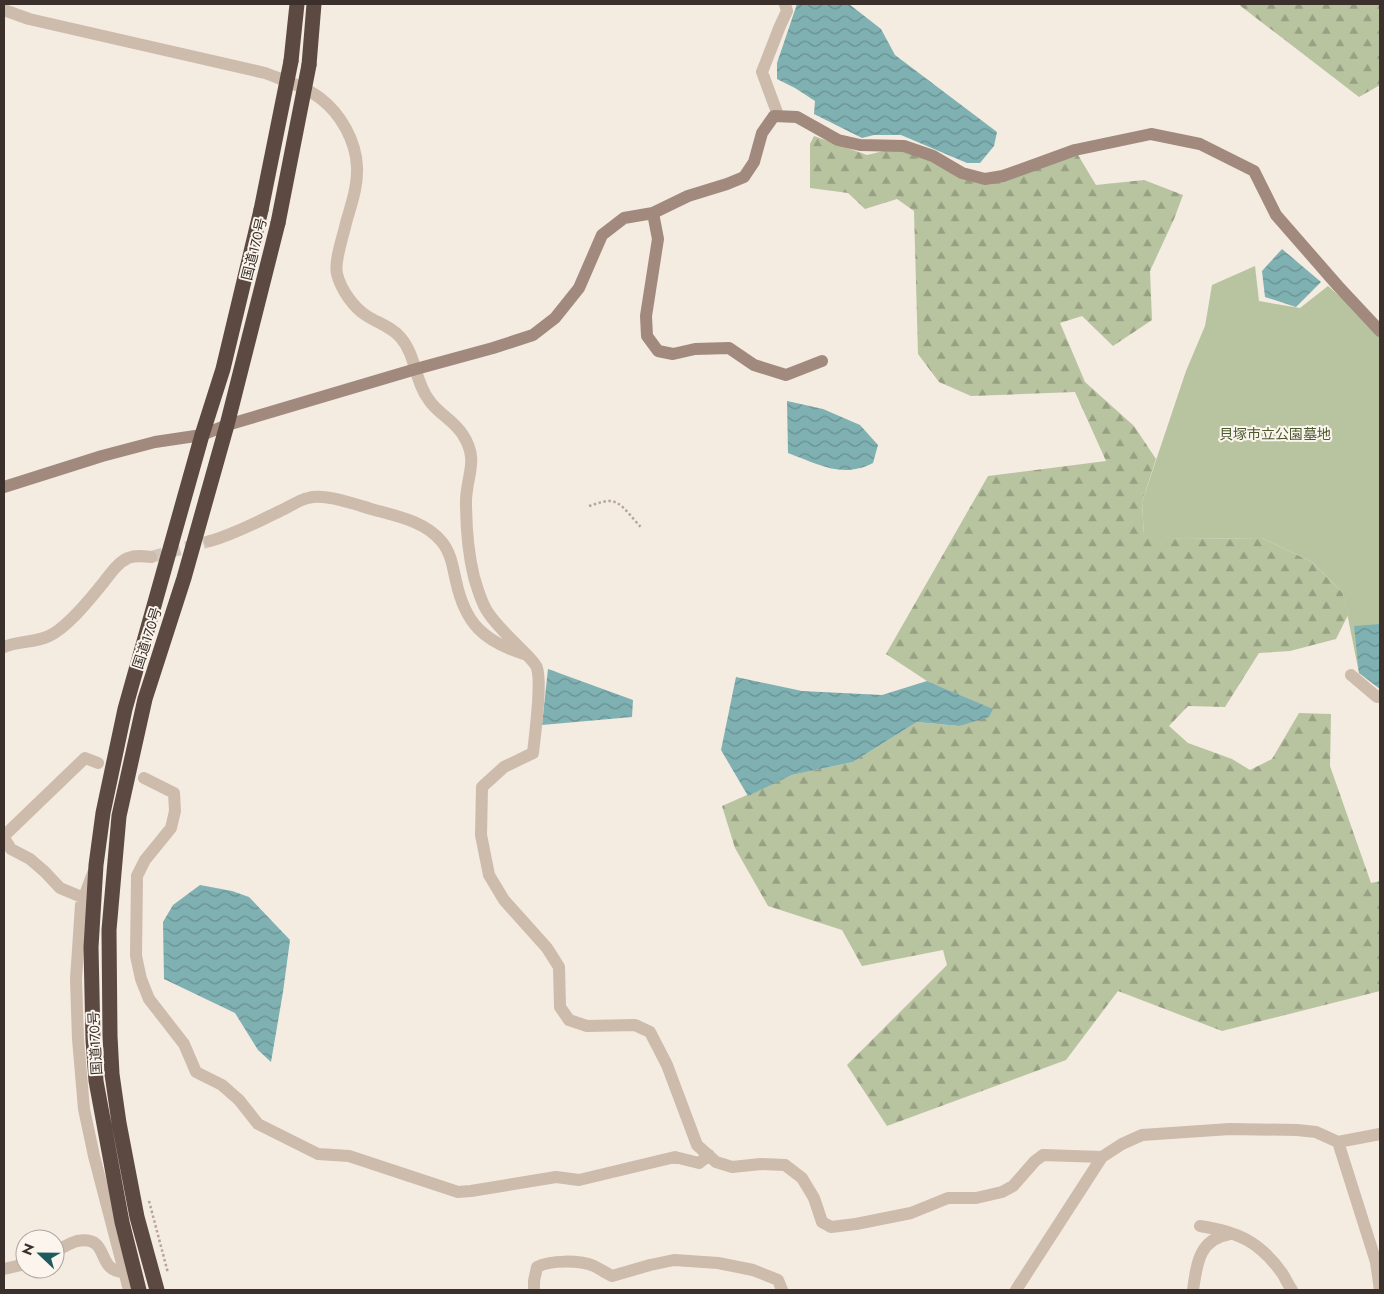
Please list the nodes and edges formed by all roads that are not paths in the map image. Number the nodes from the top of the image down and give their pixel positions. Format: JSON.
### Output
{"nodes":[{"id":1,"x":297,"y":4,"type":"edge"},
{"id":2,"x":314,"y":4,"type":"edge"},
{"id":3,"x":785,"y":4,"type":"edge"},
{"id":4,"x":4,"y":10,"type":"edge"},
{"id":5,"x":774,"y":116,"type":"junction"},
{"id":6,"x":653,"y":213,"type":"junction"},
{"id":7,"x":1380,"y":331,"type":"edge"},
{"id":8,"x":822,"y":361,"type":"dead end"},
{"id":9,"x":416,"y":369,"type":"junction"},
{"id":10,"x":227,"y":425,"type":"junction"},
{"id":11,"x":202,"y":435,"type":"junction"},
{"id":12,"x":4,"y":487,"type":"edge"},
{"id":13,"x":210,"y":541,"type":"tunnel mouth"},
{"id":14,"x":151,"y":557,"type":"tunnel mouth"},
{"id":15,"x":4,"y":647,"type":"edge"},
{"id":16,"x":526,"y":655,"type":"junction"},
{"id":17,"x":1351,"y":675,"type":"dead end"},
{"id":18,"x":1380,"y":696,"type":"edge"},
{"id":19,"x":98,"y":763,"type":"dead end"},
{"id":20,"x":144,"y":778,"type":"dead end"},
{"id":21,"x":4,"y":837,"type":"edge"},
{"id":22,"x":96,"y":865,"type":"junction"},
{"id":23,"x":84,"y":898,"type":"junction"},
{"id":24,"x":1380,"y":1134,"type":"edge"},
{"id":25,"x":1338,"y":1142,"type":"junction"},
{"id":26,"x":708,"y":1155,"type":"junction"},
{"id":27,"x":1102,"y":1157,"type":"junction"},
{"id":28,"x":1200,"y":1226,"type":"dead end"},
{"id":29,"x":1233,"y":1233,"type":"junction"},
{"id":30,"x":65,"y":1247,"type":"edge"},
{"id":31,"x":124,"y":1272,"type":"junction"},
{"id":32,"x":129,"y":1290,"type":"edge"},
{"id":33,"x":139,"y":1290,"type":"edge"},
{"id":34,"x":157,"y":1290,"type":"edge"},
{"id":35,"x":534,"y":1290,"type":"edge"},
{"id":36,"x":782,"y":1290,"type":"edge"},
{"id":37,"x":1016,"y":1290,"type":"edge"},
{"id":38,"x":1193,"y":1290,"type":"edge"},
{"id":39,"x":1292,"y":1290,"type":"edge"},
{"id":40,"x":1380,"y":1290,"type":"edge"}],
"edges":[{"from":1,"to":11,"type":"highway","name":"国道170号","bridge":true},
{"from":2,"to":10,"type":"highway","name":"国道170号","bridge":true},
{"from":3,"to":5,"type":"street"},
{"from":4,"to":9,"type":"street"},
{"from":5,"to":6,"type":"street"},
{"from":5,"to":7,"type":"street"},
{"from":6,"to":8,"type":"street"},
{"from":6,"to":9,"type":"street"},
{"from":9,"to":10,"type":"street"},
{"from":9,"to":16,"type":"street"},
{"from":10,"to":11,"type":"street"},
{"from":10,"to":34,"type":"highway","name":"国道170号"},
{"from":11,"to":12,"type":"street"},
{"from":11,"to":22,"type":"highway","name":"国道170号"},
{"from":13,"to":16,"type":"street"},
{"from":14,"to":15,"type":"street"},
{"from":16,"to":26,"type":"street"},
{"from":17,"to":18,"type":"street"},
{"from":19,"to":21,"type":"street"},
{"from":20,"to":26,"type":"street"},
{"from":21,"to":23,"type":"street"},
{"from":22,"to":23,"type":"street"},
{"from":22,"to":33,"type":"highway","name":"国道170号"},
{"from":23,"to":31,"type":"street"},
{"from":24,"to":25,"type":"street"},
{"from":25,"to":27,"type":"street"},
{"from":25,"to":40,"type":"street"},
{"from":26,"to":27,"type":"street"},
{"from":27,"to":37,"type":"street"},
{"from":28,"to":29,"type":"street"},
{"from":29,"to":38,"type":"street"},
{"from":29,"to":39,"type":"street"},
{"from":30,"to":31,"type":"street"},
{"from":31,"to":32,"type":"street"},
{"from":35,"to":36,"type":"street"}]}
